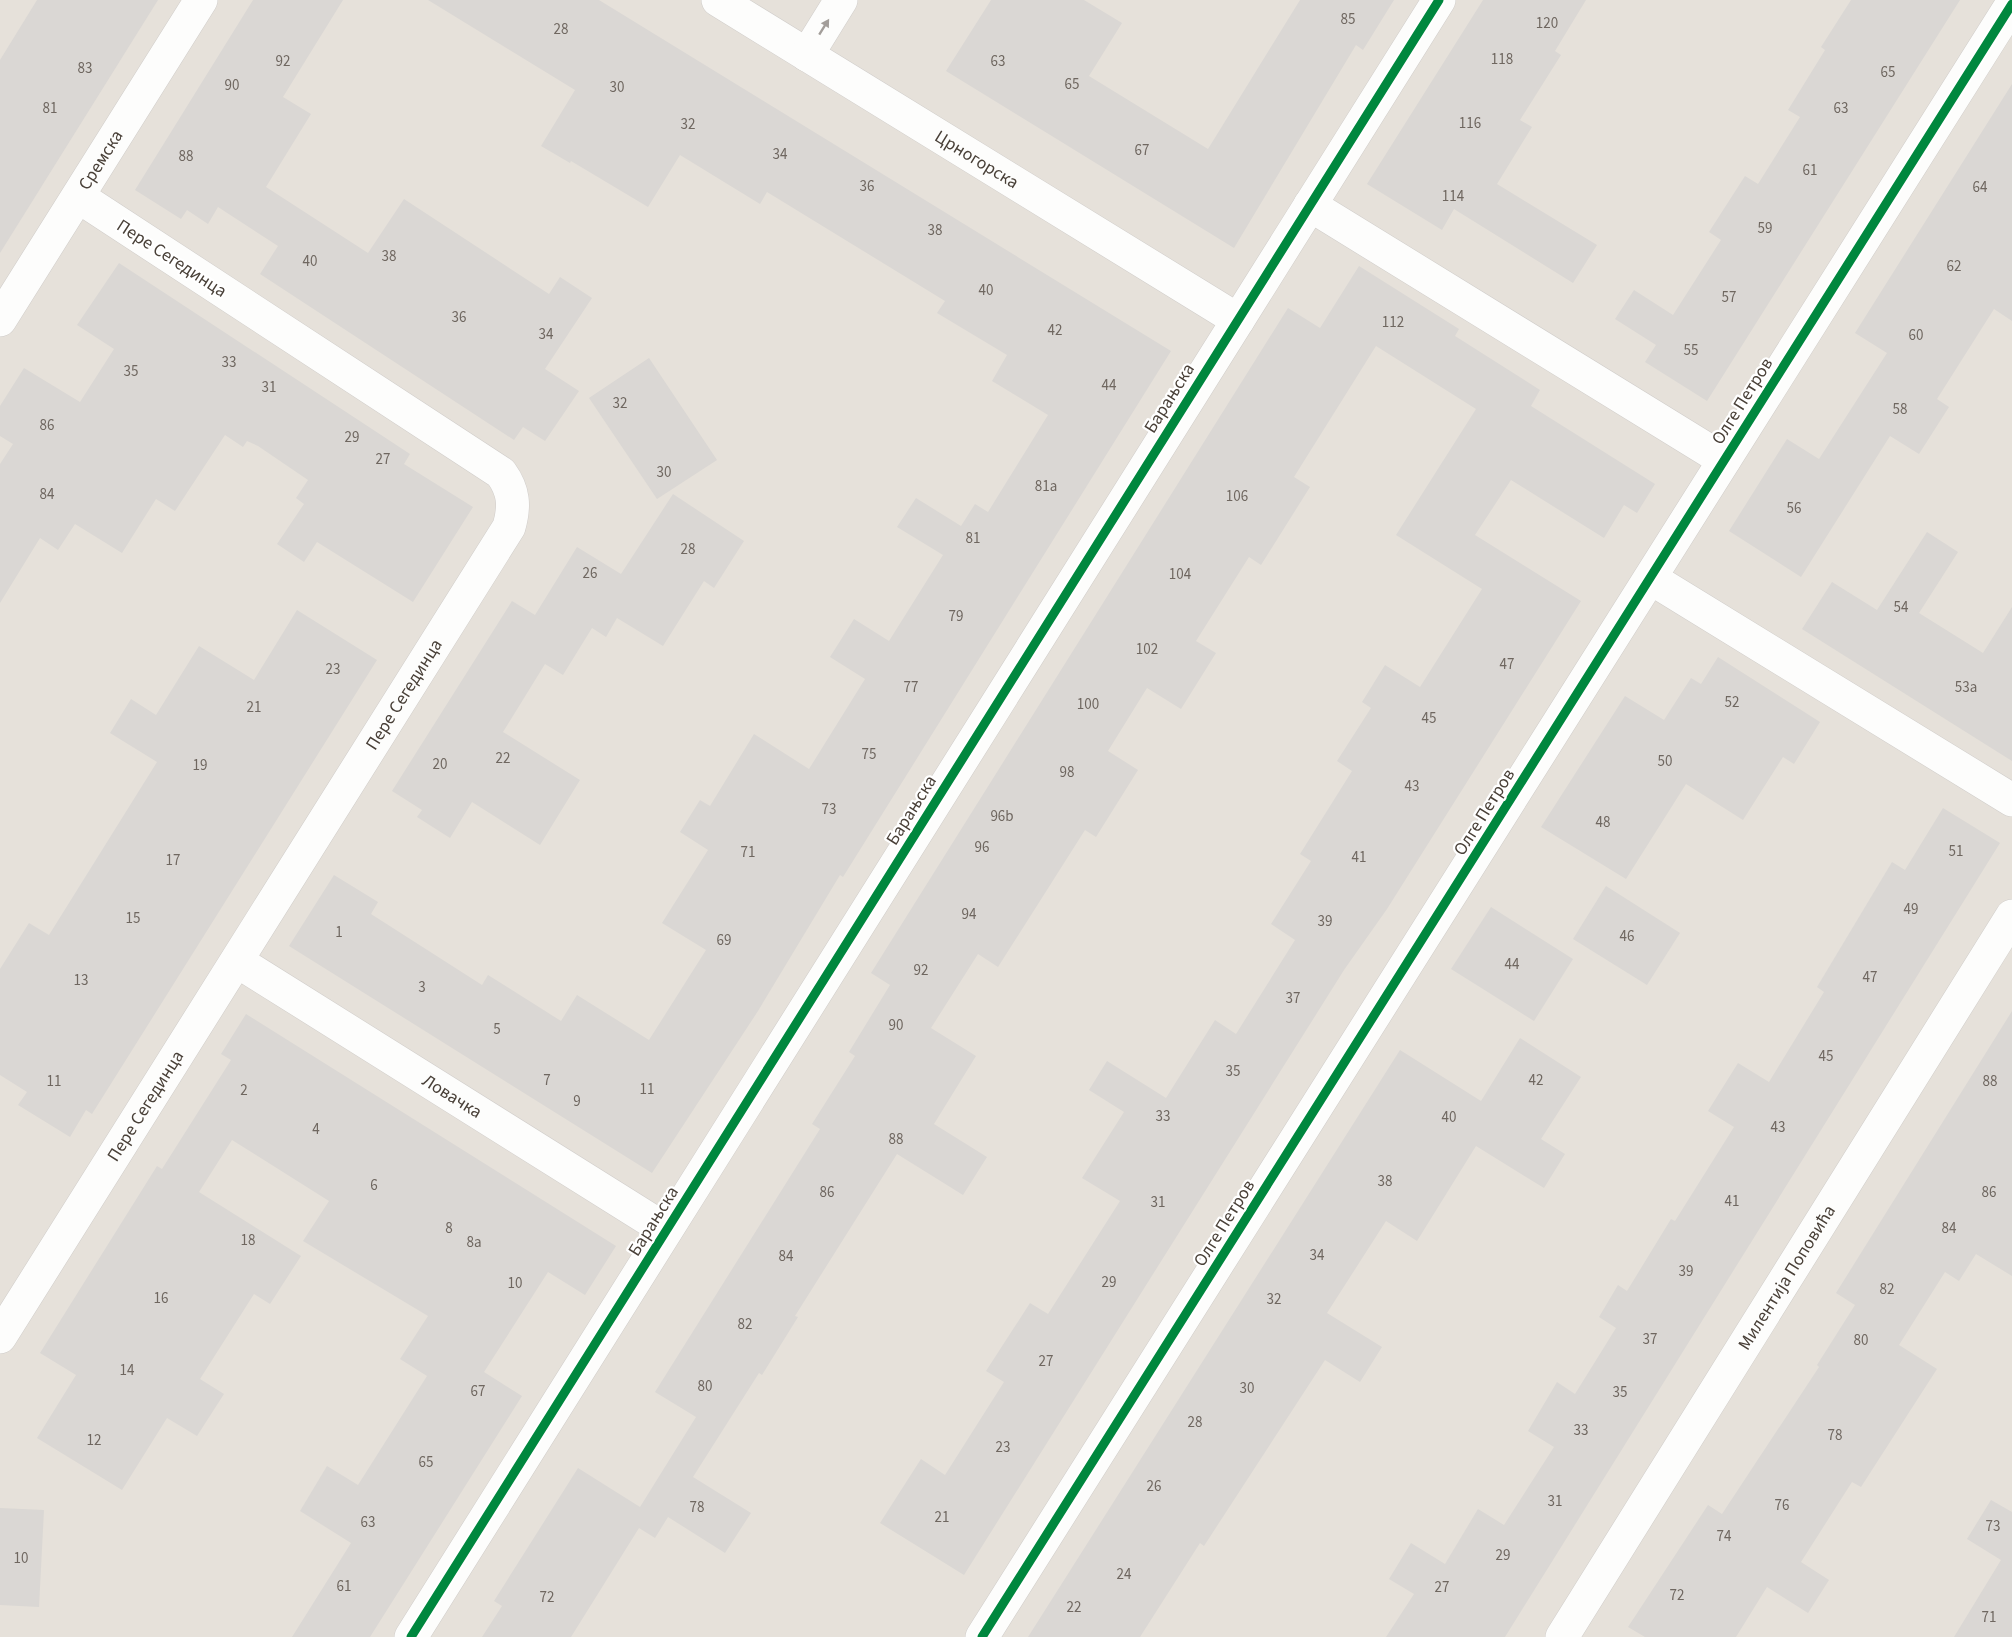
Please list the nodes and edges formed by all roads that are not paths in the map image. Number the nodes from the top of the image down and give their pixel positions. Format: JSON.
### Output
{"nodes":[{"id":1,"x":201,"y":0,"type":"edge"},
{"id":2,"x":718,"y":0,"type":"edge"},
{"id":3,"x":841,"y":0,"type":"edge"},
{"id":4,"x":1439,"y":0,"type":"edge"},
{"id":5,"x":2012,"y":4,"type":"edge"},
{"id":6,"x":807,"y":55,"type":"junction"},
{"id":7,"x":78,"y":197,"type":"junction"},
{"id":8,"x":1310,"y":205,"type":"junction"},
{"id":9,"x":0,"y":320,"type":"edge"},
{"id":10,"x":1238,"y":320,"type":"junction"},
{"id":11,"x":1724,"y":460,"type":"junction"},
{"id":12,"x":1652,"y":579,"type":"junction"},
{"id":13,"x":2012,"y":800,"type":"edge"},
{"id":14,"x":2012,"y":916,"type":"edge"},
{"id":15,"x":237,"y":961,"type":"junction"},
{"id":16,"x":666,"y":1230,"type":"junction"},
{"id":17,"x":0,"y":1337,"type":"edge"},
{"id":18,"x":411,"y":1637,"type":"edge"},
{"id":19,"x":982,"y":1637,"type":"edge"},
{"id":20,"x":1562,"y":1637,"type":"edge"}],
"edges":[{"from":1,"to":7,"type":"street","name":"Сремска"},
{"from":2,"to":6,"type":"street","name":"Црногорска"},
{"from":6,"to":3,"type":"street","one_way":true},
{"from":4,"to":8,"type":"street","name":"Барањска"},
{"from":5,"to":11,"type":"street","name":"Олге Петров"},
{"from":6,"to":10,"type":"street","name":"Црногорска"},
{"from":7,"to":9,"type":"street","name":"Сремска"},
{"from":7,"to":15,"type":"street","name":"Пере Сегединца"},
{"from":8,"to":10,"type":"street","name":"Барањска"},
{"from":8,"to":11,"type":"street"},
{"from":10,"to":16,"type":"street","name":"Барањска"},
{"from":11,"to":12,"type":"street","name":"Олге Петров"},
{"from":12,"to":13,"type":"street"},
{"from":12,"to":19,"type":"street","name":"Олге Петров"},
{"from":14,"to":20,"type":"street","name":"Милентија Поповића"},
{"from":15,"to":16,"type":"street","name":"Ловачка"},
{"from":15,"to":17,"type":"street","name":"Пере Сегединца"},
{"from":16,"to":18,"type":"street","name":"Барањска"}]}
